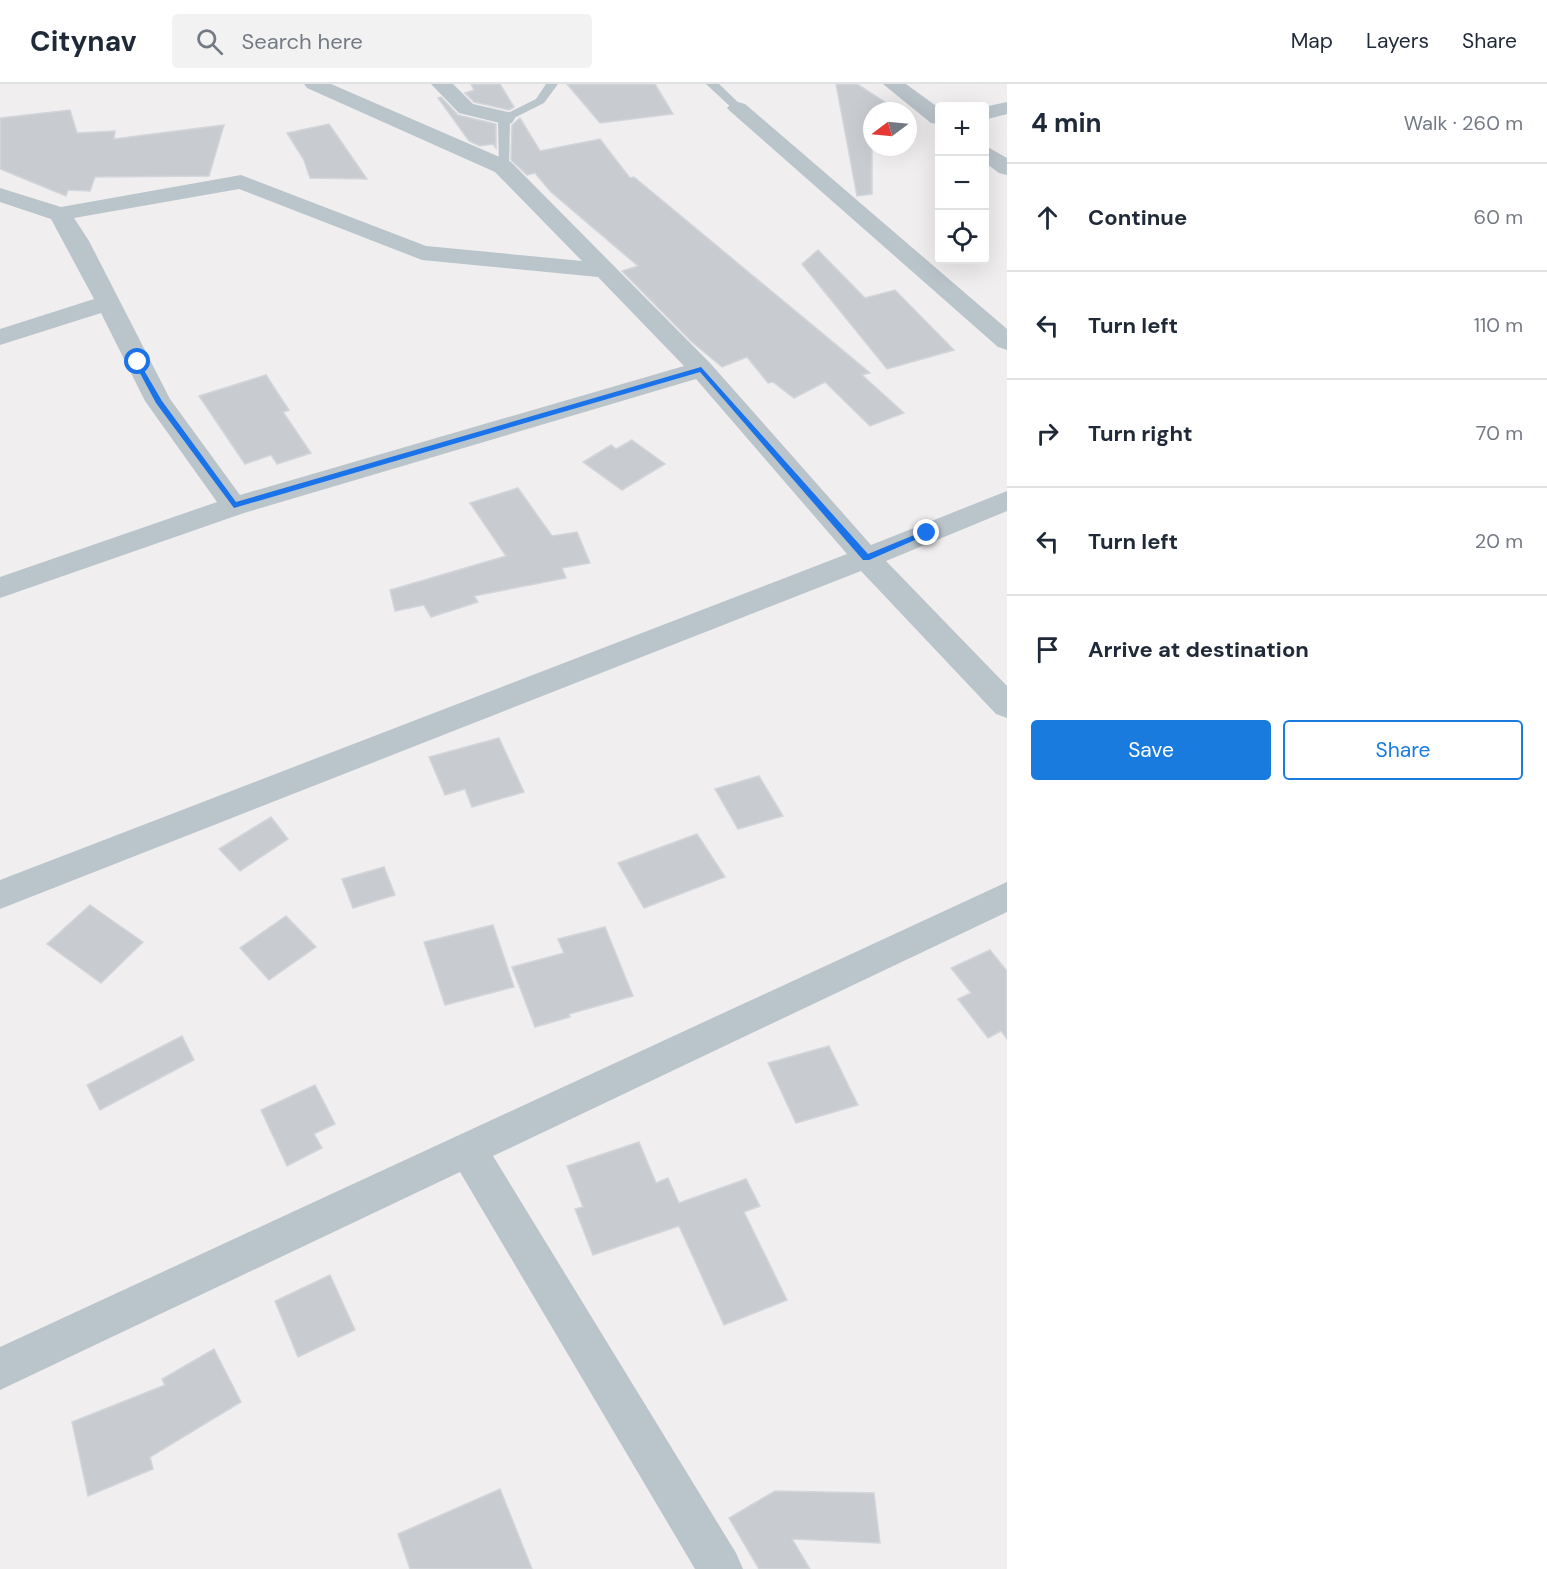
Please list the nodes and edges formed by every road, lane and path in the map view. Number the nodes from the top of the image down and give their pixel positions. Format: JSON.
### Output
{"nodes":[{"id":1,"x":314,"y":84,"type":"edge"},
{"id":2,"x":441,"y":84,"type":"edge"},
{"id":3,"x":552,"y":84,"type":"edge"},
{"id":4,"x":712,"y":84,"type":"edge"},
{"id":5,"x":893,"y":84,"type":"edge"},
{"id":6,"x":738,"y":108,"type":"joint"},
{"id":7,"x":1007,"y":108,"type":"edge"},
{"id":8,"x":989,"y":113,"type":"edge"},
{"id":9,"x":935,"y":115,"type":"edge"},
{"id":10,"x":504,"y":117,"type":"junction"},
{"id":11,"x":989,"y":155,"type":"edge"},
{"id":12,"x":503,"y":167,"type":"junction"},
{"id":13,"x":1007,"y":168,"type":"edge"},
{"id":14,"x":0,"y":195,"type":"edge"},
{"id":15,"x":60,"y":214,"type":"junction"},
{"id":16,"x":607,"y":271,"type":"junction"},
{"id":17,"x":107,"y":303,"type":"junction"},
{"id":18,"x":0,"y":337,"type":"edge"},
{"id":19,"x":1007,"y":342,"type":"edge"},
{"id":20,"x":701,"y":369,"type":"junction"},
{"id":21,"x":1007,"y":500,"type":"edge"},
{"id":22,"x":234,"y":506,"type":"junction"},
{"id":23,"x":866,"y":558,"type":"junction"},
{"id":24,"x":0,"y":588,"type":"edge"},
{"id":25,"x":1007,"y":706,"type":"edge"},
{"id":26,"x":0,"y":896,"type":"edge"},
{"id":27,"x":1007,"y":896,"type":"edge"},
{"id":28,"x":467,"y":1149,"type":"junction"},
{"id":29,"x":0,"y":1369,"type":"edge"},
{"id":30,"x":720,"y":1569,"type":"edge"}],
"edges":[{"from":1,"to":12,"type":"street"},
{"from":2,"to":10,"type":"street"},
{"from":3,"to":10,"type":"lane"},
{"from":4,"to":6,"type":"lane"},
{"from":5,"to":9,"type":"street"},
{"from":6,"to":19,"type":"street"},
{"from":7,"to":8,"type":"street"},
{"from":10,"to":12,"type":"lane"},
{"from":11,"to":13,"type":"street"},
{"from":12,"to":16,"type":"street"},
{"from":14,"to":15,"type":"street"},
{"from":15,"to":16,"type":"street"},
{"from":15,"to":17,"type":"street"},
{"from":16,"to":20,"type":"street"},
{"from":17,"to":18,"type":"street"},
{"from":17,"to":22,"type":"street"},
{"from":20,"to":22,"type":"street"},
{"from":20,"to":23,"type":"street"},
{"from":21,"to":23,"type":"street"},
{"from":22,"to":24,"type":"street"},
{"from":23,"to":25,"type":"street"},
{"from":23,"to":26,"type":"street"},
{"from":27,"to":28,"type":"street"},
{"from":28,"to":29,"type":"street"},
{"from":28,"to":30,"type":"street"}]}
